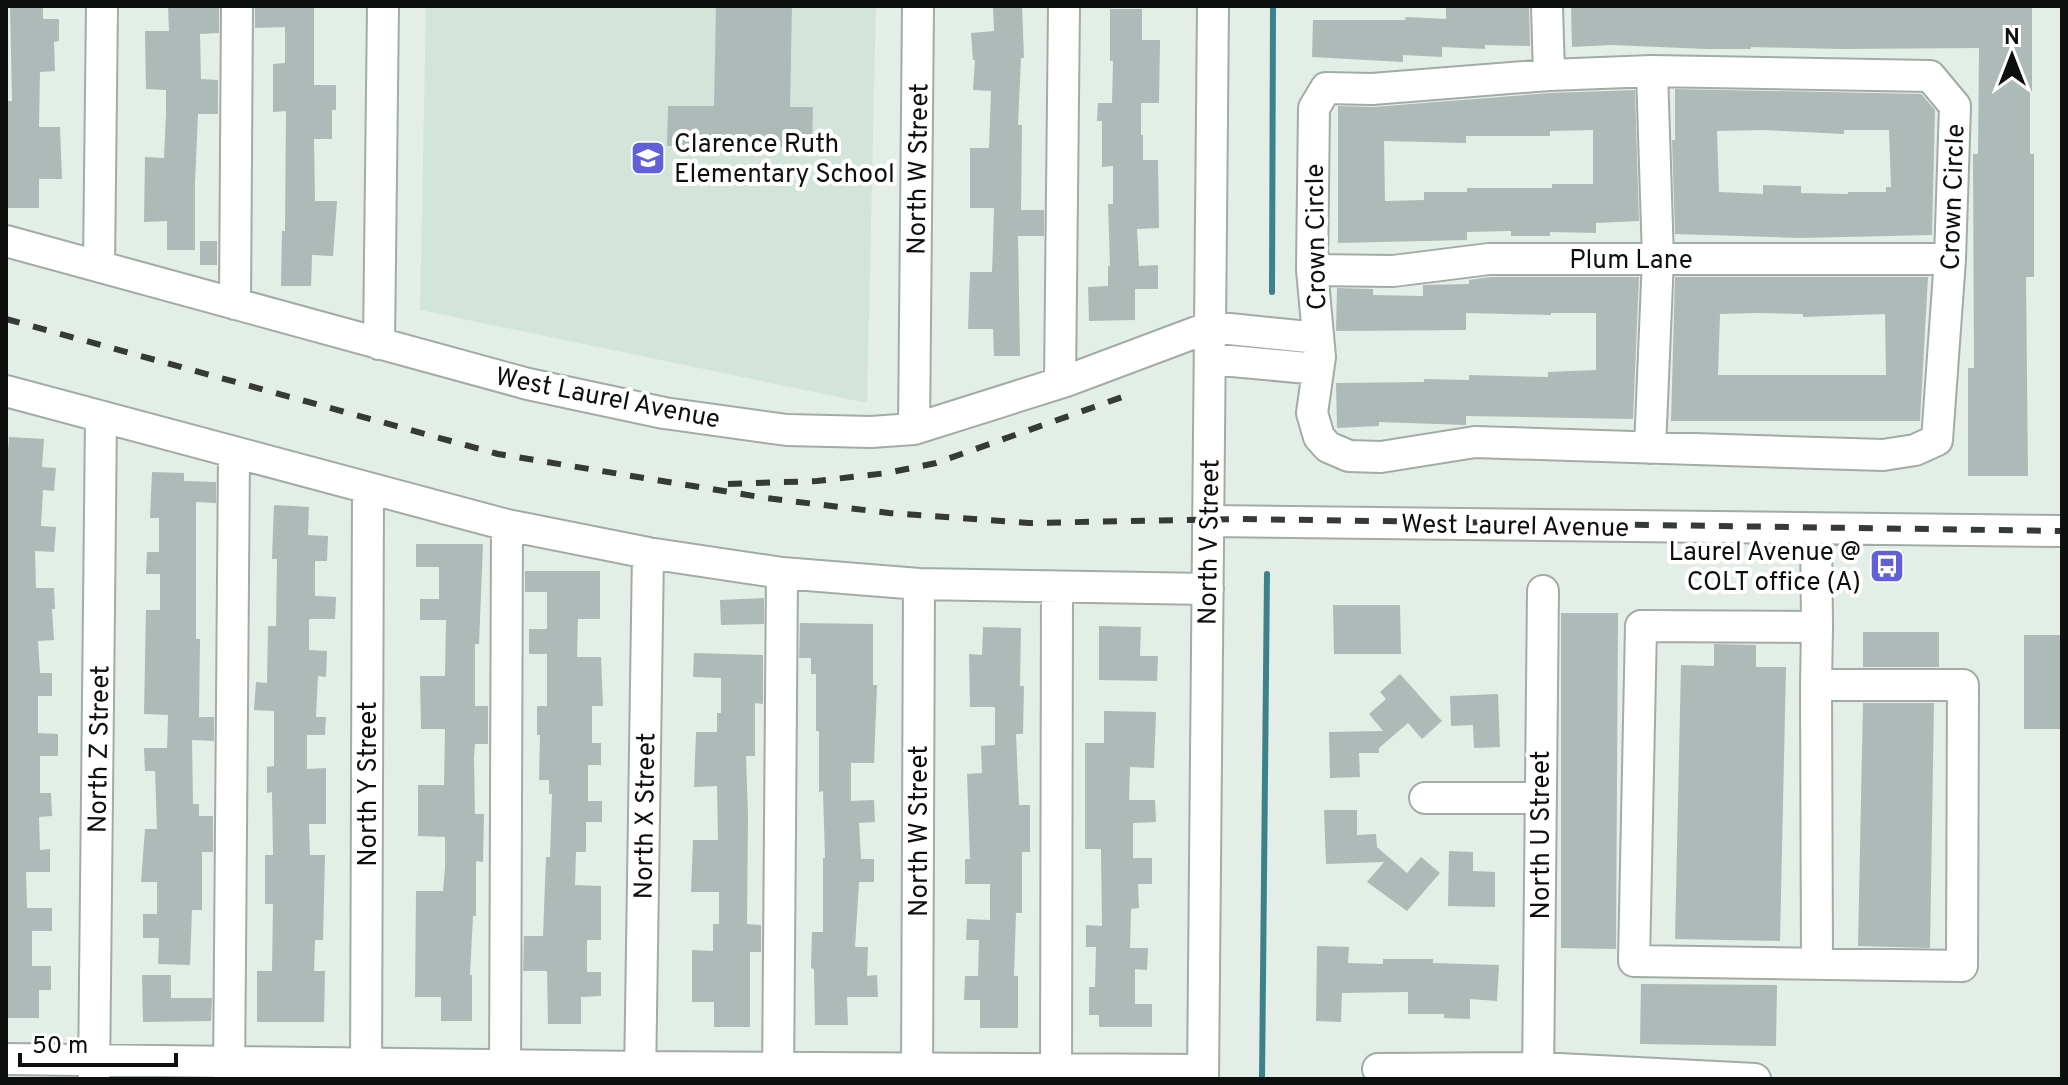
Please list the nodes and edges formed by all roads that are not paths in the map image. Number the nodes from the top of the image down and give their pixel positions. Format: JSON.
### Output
{"nodes":[{"id":1,"x":102,"y":6,"type":"edge"},
{"id":2,"x":237,"y":6,"type":"edge"},
{"id":3,"x":383,"y":6,"type":"edge"},
{"id":4,"x":918,"y":6,"type":"edge"},
{"id":5,"x":1064,"y":6,"type":"edge"},
{"id":6,"x":1213,"y":6,"type":"edge"},
{"id":7,"x":1547,"y":6,"type":"edge"},
{"id":8,"x":1652,"y":71,"type":"junction"},
{"id":9,"x":1549,"y":75,"type":"junction"},
{"id":10,"x":6,"y":241,"type":"edge"},
{"id":11,"x":1658,"y":259,"type":"junction"},
{"id":12,"x":1950,"y":259,"type":"junction"},
{"id":13,"x":99,"y":265,"type":"junction"},
{"id":14,"x":1312,"y":270,"type":"junction"},
{"id":15,"x":235,"y":304,"type":"junction"},
{"id":16,"x":1210,"y":327,"type":"junction"},
{"id":17,"x":1318,"y":338,"type":"junction"},
{"id":18,"x":379,"y":344,"type":"junction"},
{"id":19,"x":1210,"y":359,"type":"junction"},
{"id":20,"x":1318,"y":369,"type":"junction"},
{"id":21,"x":1060,"y":382,"type":"junction"},
{"id":22,"x":6,"y":391,"type":"edge"},
{"id":23,"x":101,"y":418,"type":"junction"},
{"id":24,"x":914,"y":429,"type":"junction"},
{"id":25,"x":1650,"y":448,"type":"junction"},
{"id":26,"x":234,"y":454,"type":"junction"},
{"id":27,"x":368,"y":490,"type":"junction"},
{"id":28,"x":1208,"y":521,"type":"junction"},
{"id":29,"x":507,"y":525,"type":"junction"},
{"id":30,"x":1816,"y":529,"type":"junction"},
{"id":31,"x":2062,"y":531,"type":"edge"},
{"id":32,"x":648,"y":553,"type":"junction"},
{"id":33,"x":782,"y":573,"type":"junction"},
{"id":34,"x":919,"y":584,"type":"junction"},
{"id":35,"x":1057,"y":587,"type":"junction"},
{"id":36,"x":1208,"y":589,"type":"junction"},
{"id":37,"x":1543,"y":591,"type":"dead end"},
{"id":38,"x":1817,"y":627,"type":"junction"},
{"id":39,"x":1816,"y":685,"type":"junction"},
{"id":40,"x":1425,"y":798,"type":"dead end"},
{"id":41,"x":1541,"y":798,"type":"junction"},
{"id":42,"x":1817,"y":964,"type":"junction"},
{"id":43,"x":6,"y":1059,"type":"edge"},
{"id":44,"x":94,"y":1069,"type":"edge"},
{"id":45,"x":1378,"y":1069,"type":"dead end"},
{"id":46,"x":229,"y":1070,"type":"edge"},
{"id":47,"x":366,"y":1071,"type":"edge"},
{"id":48,"x":505,"y":1072,"type":"edge"},
{"id":49,"x":640,"y":1073,"type":"edge"},
{"id":50,"x":778,"y":1073,"type":"edge"},
{"id":51,"x":1538,"y":1073,"type":"edge"},
{"id":52,"x":917,"y":1074,"type":"edge"},
{"id":53,"x":1056,"y":1074,"type":"edge"},
{"id":54,"x":1203,"y":1074,"type":"edge"},
{"id":55,"x":1755,"y":1079,"type":"edge"}],
"edges":[{"from":1,"to":13,"type":"street"},
{"from":2,"to":15,"type":"street"},
{"from":3,"to":18,"type":"street"},
{"from":4,"to":24,"type":"street","name":"North W Street"},
{"from":5,"to":21,"type":"street"},
{"from":6,"to":16,"type":"street","name":"North V Street"},
{"from":7,"to":9,"type":"street"},
{"from":8,"to":9,"type":"street","name":"Crown Circle"},
{"from":8,"to":11,"type":"street"},
{"from":8,"to":12,"type":"street","name":"Crown Circle"},
{"from":9,"to":14,"type":"street","name":"Crown Circle"},
{"from":10,"to":13,"type":"street","name":"West Laurel Avenue"},
{"from":11,"to":12,"type":"street","name":"Plum Lane"},
{"from":11,"to":14,"type":"street","name":"Plum Lane"},
{"from":11,"to":25,"type":"street"},
{"from":12,"to":25,"type":"street","name":"Crown Circle"},
{"from":13,"to":15,"type":"street","name":"West Laurel Avenue"},
{"from":14,"to":17,"type":"street","name":"Crown Circle"},
{"from":15,"to":18,"type":"street","name":"West Laurel Avenue"},
{"from":16,"to":17,"type":"street","name":"Crown Circle"},
{"from":16,"to":19,"type":"street","name":"North V Street"},
{"from":16,"to":21,"type":"street","name":"West Laurel Avenue"},
{"from":17,"to":20,"type":"street","name":"Crown Circle"},
{"from":18,"to":24,"type":"street","name":"West Laurel Avenue"},
{"from":19,"to":20,"type":"street"},
{"from":19,"to":28,"type":"street","name":"North V Street"},
{"from":20,"to":25,"type":"street","name":"Crown Circle"},
{"from":21,"to":24,"type":"street","name":"West Laurel Avenue"},
{"from":22,"to":23,"type":"street"},
{"from":23,"to":26,"type":"street"},
{"from":23,"to":44,"type":"street","name":"North Z Street"},
{"from":26,"to":27,"type":"street"},
{"from":26,"to":46,"type":"street"},
{"from":27,"to":29,"type":"street"},
{"from":27,"to":47,"type":"street","name":"North Y Street"},
{"from":28,"to":30,"type":"street","name":"West Laurel Avenue"},
{"from":28,"to":36,"type":"street","name":"North V Street"},
{"from":29,"to":32,"type":"street"},
{"from":29,"to":48,"type":"street"},
{"from":30,"to":31,"type":"street","name":"West Laurel Avenue"},
{"from":30,"to":38,"type":"street"},
{"from":32,"to":33,"type":"street"},
{"from":32,"to":49,"type":"street","name":"North X Street"},
{"from":33,"to":34,"type":"street"},
{"from":33,"to":50,"type":"street"},
{"from":34,"to":35,"type":"street"},
{"from":34,"to":52,"type":"street","name":"North W Street"},
{"from":35,"to":36,"type":"street"},
{"from":35,"to":53,"type":"street"},
{"from":36,"to":54,"type":"street","name":"North V Street"},
{"from":37,"to":41,"type":"street","name":"North U Street"},
{"from":38,"to":39,"type":"street"},
{"from":38,"to":42,"type":"street"},
{"from":39,"to":42,"type":"street"},
{"from":39,"to":42,"type":"street"},
{"from":40,"to":41,"type":"street"},
{"from":41,"to":51,"type":"street","name":"North U Street"},
{"from":43,"to":44,"type":"street"},
{"from":44,"to":46,"type":"street"},
{"from":45,"to":51,"type":"street"},
{"from":46,"to":47,"type":"street"},
{"from":47,"to":48,"type":"street"},
{"from":48,"to":49,"type":"street"},
{"from":49,"to":50,"type":"street"},
{"from":50,"to":52,"type":"street"},
{"from":51,"to":55,"type":"street"},
{"from":52,"to":53,"type":"street"},
{"from":53,"to":54,"type":"street"}]}
